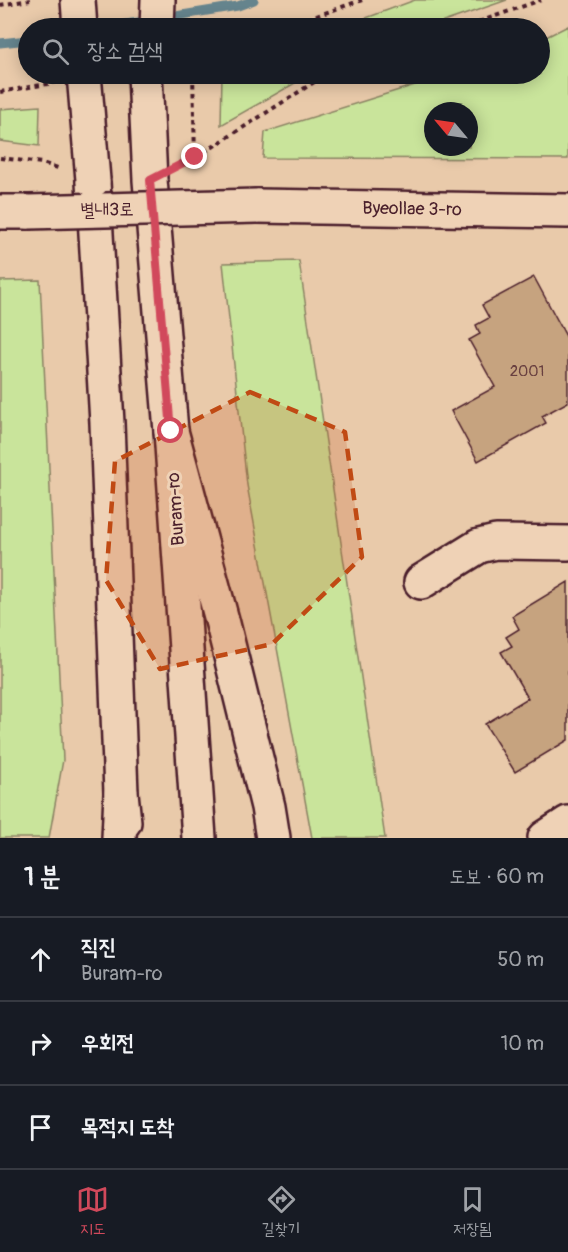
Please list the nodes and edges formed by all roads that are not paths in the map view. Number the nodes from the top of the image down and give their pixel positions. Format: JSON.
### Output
{"nodes":[{"id":1,"x":78,"y":0,"type":"edge"},
{"id":2,"x":94,"y":0,"type":"edge"},
{"id":3,"x":141,"y":0,"type":"edge"},
{"id":4,"x":158,"y":0,"type":"edge"},
{"id":5,"x":79,"y":18,"type":"edge"},
{"id":6,"x":94,"y":18,"type":"edge"},
{"id":7,"x":142,"y":18,"type":"edge"},
{"id":8,"x":157,"y":18,"type":"edge"},
{"id":9,"x":85,"y":84,"type":"edge"},
{"id":10,"x":93,"y":84,"type":"edge"},
{"id":11,"x":145,"y":84,"type":"edge"},
{"id":12,"x":155,"y":84,"type":"edge"},
{"id":13,"x":93,"y":180,"type":"junction"},
{"id":14,"x":150,"y":180,"type":"junction"},
{"id":15,"x":257,"y":206,"type":"joint"},
{"id":16,"x":568,"y":211,"type":"edge"},
{"id":17,"x":14,"y":212,"type":"edge"},
{"id":18,"x":171,"y":431,"type":"junction"},
{"id":19,"x":568,"y":543,"type":"edge"},
{"id":20,"x":421,"y":582,"type":"dead end"},
{"id":21,"x":121,"y":793,"type":"junction"},
{"id":22,"x":568,"y":823,"type":"edge"},
{"id":23,"x":119,"y":838,"type":"edge"},
{"id":24,"x":126,"y":838,"type":"edge"},
{"id":25,"x":199,"y":838,"type":"edge"},
{"id":26,"x":273,"y":838,"type":"edge"},
{"id":27,"x":545,"y":838,"type":"edge"}],
"edges":[{"from":1,"to":5,"type":"main road"},
{"from":2,"to":6,"type":"main road"},
{"from":3,"to":7,"type":"main road"},
{"from":4,"to":8,"type":"main road"},
{"from":9,"to":13,"type":"main road","bridge":true},
{"from":10,"to":13,"type":"main road","bridge":true},
{"from":11,"to":14,"type":"main road"},
{"from":12,"to":14,"type":"main road"},
{"from":13,"to":21,"type":"main road"},
{"from":14,"to":18,"type":"main road","name":"Buram-ro"},
{"from":15,"to":16,"type":"main road","name":"Byeollae 3-ro"},
{"from":15,"to":17,"type":"main road","name":"별내3로","bridge":true},
{"from":18,"to":25,"type":"main road","name":"Buram-ro"},
{"from":18,"to":26,"type":"main road"},
{"from":19,"to":20,"type":"main road"},
{"from":21,"to":23,"type":"main road"},
{"from":21,"to":24,"type":"main road"},
{"from":22,"to":27,"type":"main road"}]}
